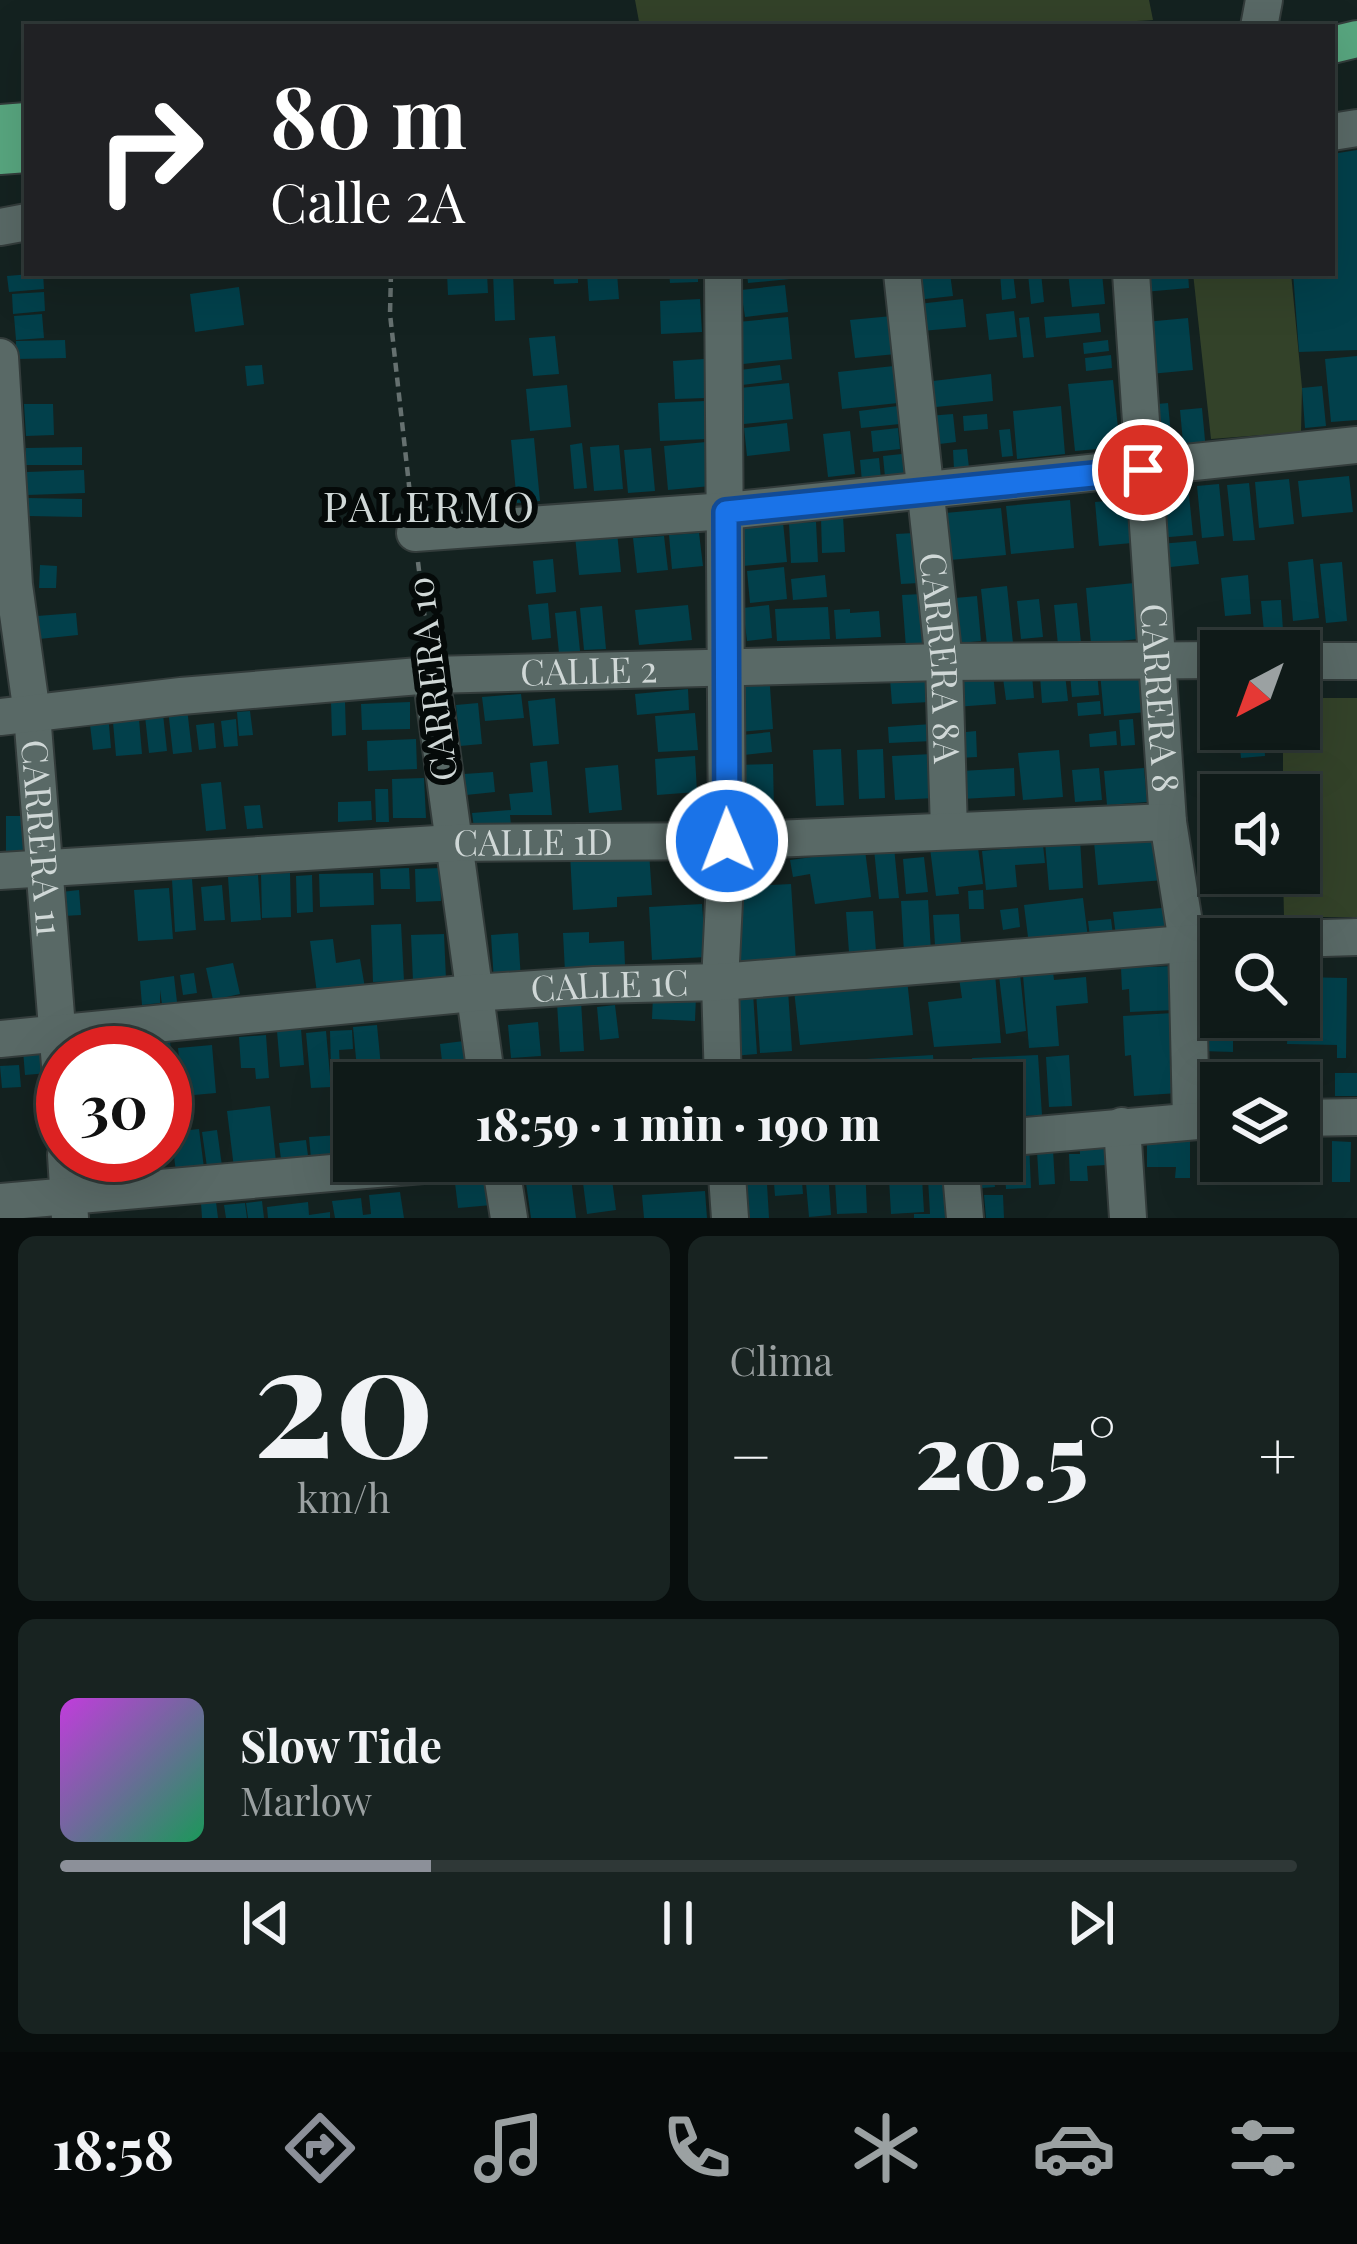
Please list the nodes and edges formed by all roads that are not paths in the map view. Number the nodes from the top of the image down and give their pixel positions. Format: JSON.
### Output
{"nodes":[{"id":1,"x":723,"y":276,"type":"edge"},
{"id":2,"x":902,"y":276,"type":"edge"},
{"id":3,"x":1131,"y":276,"type":"edge"},
{"id":4,"x":0,"y":357,"type":"edge"},
{"id":5,"x":1357,"y":445,"type":"edge"},
{"id":6,"x":1143,"y":470,"type":"junction"},
{"id":7,"x":928,"y":492,"type":"junction"},
{"id":8,"x":726,"y":512,"type":"junction"},
{"id":9,"x":415,"y":533,"type":"road end"},
{"id":10,"x":7,"y":586,"type":"edge"},
{"id":11,"x":1157,"y":660,"type":"junction"},
{"id":12,"x":1200,"y":660,"type":"edge"},
{"id":13,"x":1320,"y":661,"type":"edge"},
{"id":14,"x":1357,"y":661,"type":"edge"},
{"id":15,"x":944,"y":662,"type":"junction"},
{"id":16,"x":724,"y":668,"type":"junction"},
{"id":17,"x":431,"y":675,"type":"junction"},
{"id":18,"x":16,"y":716,"type":"edge"},
{"id":19,"x":1168,"y":822,"type":"junction"},
{"id":20,"x":950,"y":831,"type":"junction"},
{"id":21,"x":727,"y":841,"type":"junction"},
{"id":22,"x":453,"y":843,"type":"junction"},
{"id":23,"x":45,"y":870,"type":"junction"},
{"id":24,"x":0,"y":871,"type":"edge"},
{"id":25,"x":1200,"y":928,"type":"edge"},
{"id":26,"x":1357,"y":937,"type":"edge"},
{"id":27,"x":1320,"y":938,"type":"edge"},
{"id":28,"x":1200,"y":941,"type":"edge"},
{"id":29,"x":721,"y":982,"type":"junction"},
{"id":30,"x":473,"y":993,"type":"junction"},
{"id":31,"x":58,"y":1026,"type":"edge"},
{"id":32,"x":148,"y":1026,"type":"edge"},
{"id":33,"x":36,"y":1037,"type":"edge"},
{"id":34,"x":0,"y":1040,"type":"edge"},
{"id":35,"x":484,"y":1062,"type":"edge"},
{"id":36,"x":723,"y":1062,"type":"edge"},
{"id":37,"x":1357,"y":1117,"type":"edge"},
{"id":38,"x":1320,"y":1118,"type":"edge"},
{"id":39,"x":1200,"y":1120,"type":"edge"},
{"id":40,"x":1122,"y":1126,"type":"junction"},
{"id":41,"x":1023,"y":1136,"type":"edge"},
{"id":42,"x":333,"y":1177,"type":"edge"},
{"id":43,"x":503,"y":1182,"type":"edge"},
{"id":44,"x":727,"y":1182,"type":"edge"},
{"id":45,"x":962,"y":1182,"type":"edge"},
{"id":46,"x":0,"y":1202,"type":"edge"},
{"id":47,"x":70,"y":1208,"type":"edge"},
{"id":48,"x":509,"y":1218,"type":"edge"},
{"id":49,"x":730,"y":1218,"type":"edge"},
{"id":50,"x":965,"y":1218,"type":"edge"},
{"id":51,"x":1128,"y":1218,"type":"edge"}],
"edges":[{"from":1,"to":8,"type":"street"},
{"from":2,"to":7,"type":"street","name":"CARRERA 8A"},
{"from":3,"to":6,"type":"street","name":"CARRERA 8"},
{"from":4,"to":10,"type":"street","name":"CARRERA 11"},
{"from":5,"to":6,"type":"street"},
{"from":6,"to":7,"type":"street"},
{"from":6,"to":11,"type":"street","name":"CARRERA 8"},
{"from":7,"to":8,"type":"street"},
{"from":7,"to":15,"type":"street","name":"CARRERA 8A"},
{"from":8,"to":9,"type":"street"},
{"from":8,"to":16,"type":"street"},
{"from":10,"to":18,"type":"street","name":"CARRERA 11"},
{"from":11,"to":12,"type":"street","name":"CALLE 2"},
{"from":11,"to":15,"type":"street","name":"CALLE 2"},
{"from":11,"to":19,"type":"street","name":"CARRERA 8"},
{"from":13,"to":14,"type":"street"},
{"from":15,"to":16,"type":"street","name":"CALLE 2"},
{"from":15,"to":20,"type":"street","name":"CARRERA 8A"},
{"from":16,"to":17,"type":"street","name":"CALLE 2"},
{"from":16,"to":21,"type":"street"},
{"from":17,"to":18,"type":"street","name":"CALLE 2"},
{"from":17,"to":22,"type":"street","name":"CARRERA 10"},
{"from":18,"to":23,"type":"street","name":"CARRERA 11"},
{"from":19,"to":20,"type":"street","name":"CALLE 1D"},
{"from":19,"to":25,"type":"street","name":"CARRERA 8"},
{"from":20,"to":21,"type":"street","name":"CALLE 1D"},
{"from":21,"to":22,"type":"street","name":"CALLE 1D"},
{"from":21,"to":29,"type":"street"},
{"from":22,"to":23,"type":"street","name":"CALLE 1D"},
{"from":22,"to":30,"type":"street","name":"CARRERA 10"},
{"from":23,"to":24,"type":"street","name":"CALLE 1D"},
{"from":23,"to":31,"type":"street","name":"CARRERA 11"},
{"from":26,"to":27,"type":"street"},
{"from":28,"to":29,"type":"street","name":"CALLE 1C"},
{"from":29,"to":30,"type":"street","name":"CALLE 1C"},
{"from":29,"to":36,"type":"street"},
{"from":30,"to":32,"type":"street","name":"CALLE 1C"},
{"from":30,"to":35,"type":"street","name":"CARRERA 10"},
{"from":33,"to":34,"type":"street","name":"CALLE 1C"},
{"from":37,"to":38,"type":"street"},
{"from":39,"to":40,"type":"street"},
{"from":40,"to":41,"type":"street"},
{"from":40,"to":51,"type":"street"},
{"from":42,"to":47,"type":"street"},
{"from":43,"to":48,"type":"street"},
{"from":44,"to":49,"type":"street"},
{"from":45,"to":50,"type":"street"},
{"from":46,"to":47,"type":"street"}]}
